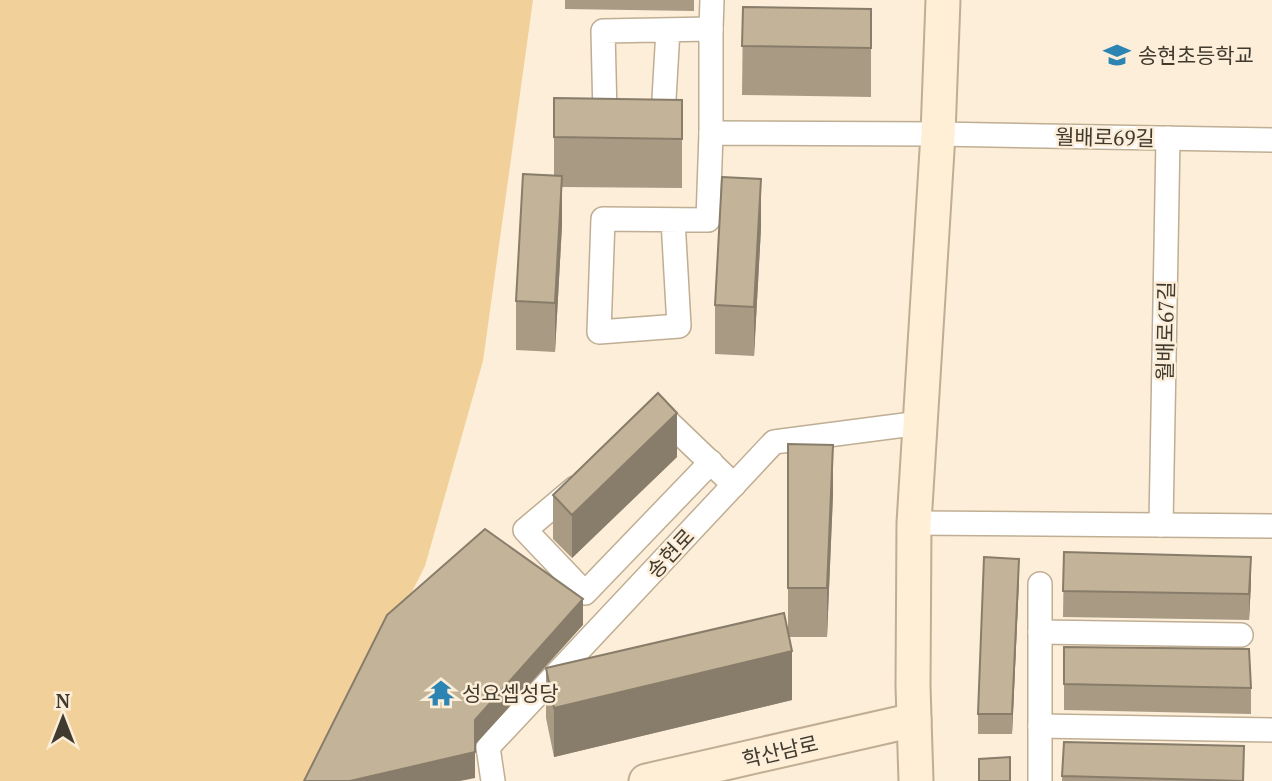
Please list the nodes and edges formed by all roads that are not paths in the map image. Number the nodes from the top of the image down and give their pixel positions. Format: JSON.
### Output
{"nodes":[{"id":1,"x":712,"y":0,"type":"edge"},
{"id":2,"x":943,"y":0,"type":"edge"},
{"id":3,"x":711,"y":29,"type":"junction"},
{"id":4,"x":668,"y":30,"type":"junction"},
{"id":5,"x":711,"y":133,"type":"junction"},
{"id":6,"x":938,"y":134,"type":"junction"},
{"id":7,"x":1168,"y":138,"type":"junction"},
{"id":8,"x":1272,"y":140,"type":"edge"},
{"id":9,"x":673,"y":220,"type":"junction"},
{"id":10,"x":920,"y":423,"type":"junction"},
{"id":11,"x":641,"y":433,"type":"edge"},
{"id":12,"x":711,"y":462,"type":"junction"},
{"id":13,"x":588,"y":477,"type":"edge"},
{"id":14,"x":734,"y":485,"type":"junction"},
{"id":15,"x":914,"y":523,"type":"junction"},
{"id":16,"x":1161,"y":524,"type":"junction"},
{"id":17,"x":1272,"y":526,"type":"edge"},
{"id":18,"x":1040,"y":584,"type":"dead end"},
{"id":19,"x":1040,"y":632,"type":"junction"},
{"id":20,"x":1241,"y":635,"type":"dead end"},
{"id":21,"x":914,"y":720,"type":"junction"},
{"id":22,"x":1040,"y":726,"type":"junction"},
{"id":23,"x":1272,"y":730,"type":"edge"},
{"id":24,"x":493,"y":781,"type":"edge"},
{"id":25,"x":646,"y":781,"type":"edge"},
{"id":26,"x":916,"y":781,"type":"edge"},
{"id":27,"x":1040,"y":781,"type":"edge"}],
"edges":[{"from":1,"to":3,"type":"street"},
{"from":2,"to":6,"type":"main road"},
{"from":3,"to":4,"type":"street"},
{"from":3,"to":5,"type":"street"},
{"from":4,"to":4,"type":"street"},
{"from":5,"to":6,"type":"street","name":"월배로69길"},
{"from":5,"to":9,"type":"street"},
{"from":6,"to":7,"type":"street","name":"월배로69길"},
{"from":6,"to":10,"type":"main road"},
{"from":7,"to":8,"type":"street","name":"월배로69길"},
{"from":7,"to":16,"type":"street","name":"월배로67길"},
{"from":9,"to":9,"type":"street"},
{"from":10,"to":14,"type":"street","name":"송현로"},
{"from":10,"to":15,"type":"main road"},
{"from":11,"to":12,"type":"street"},
{"from":12,"to":13,"type":"street"},
{"from":12,"to":14,"type":"street"},
{"from":14,"to":24,"type":"street","name":"송현로"},
{"from":15,"to":16,"type":"street"},
{"from":15,"to":21,"type":"main road"},
{"from":16,"to":17,"type":"street"},
{"from":18,"to":19,"type":"street"},
{"from":19,"to":20,"type":"street"},
{"from":19,"to":22,"type":"street"},
{"from":21,"to":25,"type":"main road","name":"학산남로"},
{"from":21,"to":26,"type":"main road"},
{"from":22,"to":23,"type":"street"},
{"from":22,"to":27,"type":"street"}]}
